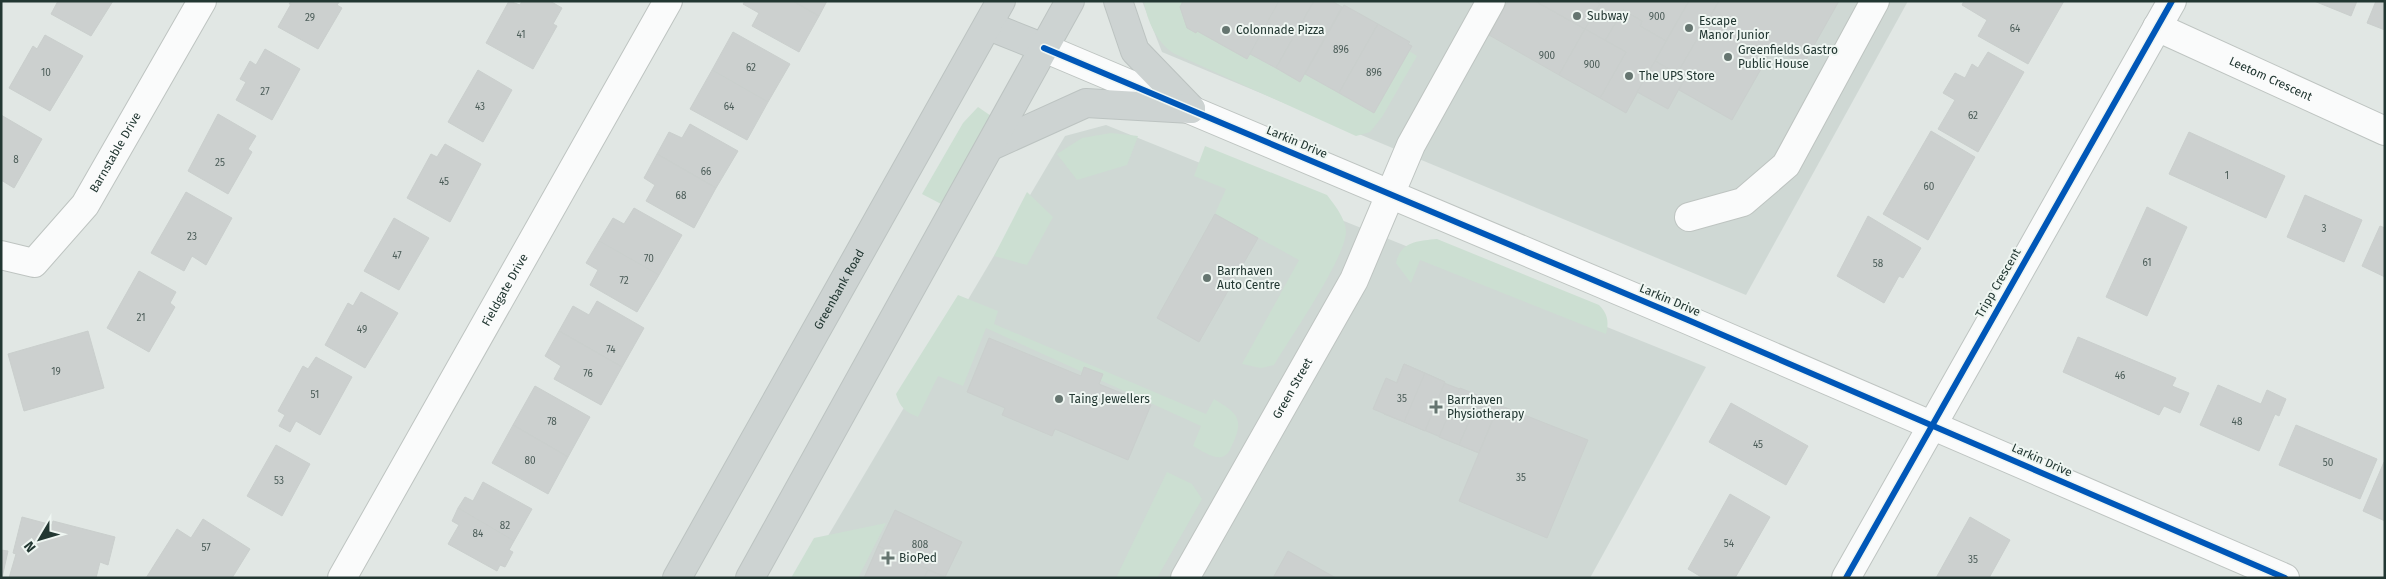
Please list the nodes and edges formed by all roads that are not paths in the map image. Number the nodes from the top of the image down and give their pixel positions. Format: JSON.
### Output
{"nodes":[{"id":1,"x":202,"y":1,"type":"edge"},
{"id":2,"x":668,"y":1,"type":"edge"},
{"id":3,"x":1001,"y":1,"type":"edge"},
{"id":4,"x":1070,"y":1,"type":"edge"},
{"id":5,"x":1118,"y":1,"type":"edge"},
{"id":6,"x":1491,"y":1,"type":"edge"},
{"id":7,"x":1875,"y":1,"type":"edge"},
{"id":8,"x":2172,"y":1,"type":"edge"},
{"id":9,"x":989,"y":26,"type":"junction"},
{"id":10,"x":2157,"y":27,"type":"junction"},
{"id":11,"x":1044,"y":48,"type":"junction"},
{"id":12,"x":1191,"y":110,"type":"junction"},
{"id":13,"x":2385,"y":131,"type":"edge"},
{"id":14,"x":991,"y":146,"type":"junction"},
{"id":15,"x":1390,"y":195,"type":"junction"},
{"id":16,"x":1689,"y":217,"type":"dead end"},
{"id":17,"x":1,"y":255,"type":"edge"},
{"id":18,"x":1931,"y":424,"type":"junction"},
{"id":19,"x":342,"y":578,"type":"edge"},
{"id":20,"x":678,"y":578,"type":"edge"},
{"id":21,"x":750,"y":578,"type":"edge"},
{"id":22,"x":1185,"y":578,"type":"edge"},
{"id":23,"x":1846,"y":578,"type":"edge"},
{"id":24,"x":2285,"y":578,"type":"edge"}],
"edges":[{"from":1,"to":17,"type":"street","name":"Barnstable Drive"},
{"from":2,"to":19,"type":"street","name":"Fieldgate Drive"},
{"from":3,"to":9,"type":"main road","name":"Greenbank Road"},
{"from":4,"to":11,"type":"main road"},
{"from":5,"to":12,"type":"main road"},
{"from":6,"to":15,"type":"street","name":"Green Street"},
{"from":7,"to":16,"type":"street"},
{"from":8,"to":10,"type":"street","name":"Tripp Crescent"},
{"from":9,"to":11,"type":"main road"},
{"from":9,"to":20,"type":"main road","name":"Greenbank Road"},
{"from":10,"to":13,"type":"street","name":"Leetom Crescent"},
{"from":10,"to":18,"type":"street","name":"Tripp Crescent"},
{"from":11,"to":12,"type":"street","name":"Larkin Drive"},
{"from":11,"to":14,"type":"main road"},
{"from":12,"to":14,"type":"main road"},
{"from":12,"to":15,"type":"street","name":"Larkin Drive"},
{"from":14,"to":21,"type":"main road"},
{"from":15,"to":18,"type":"street","name":"Larkin Drive"},
{"from":15,"to":22,"type":"street","name":"Green Street"},
{"from":18,"to":23,"type":"street","name":"Tripp Crescent"},
{"from":18,"to":24,"type":"street","name":"Larkin Drive"}]}
